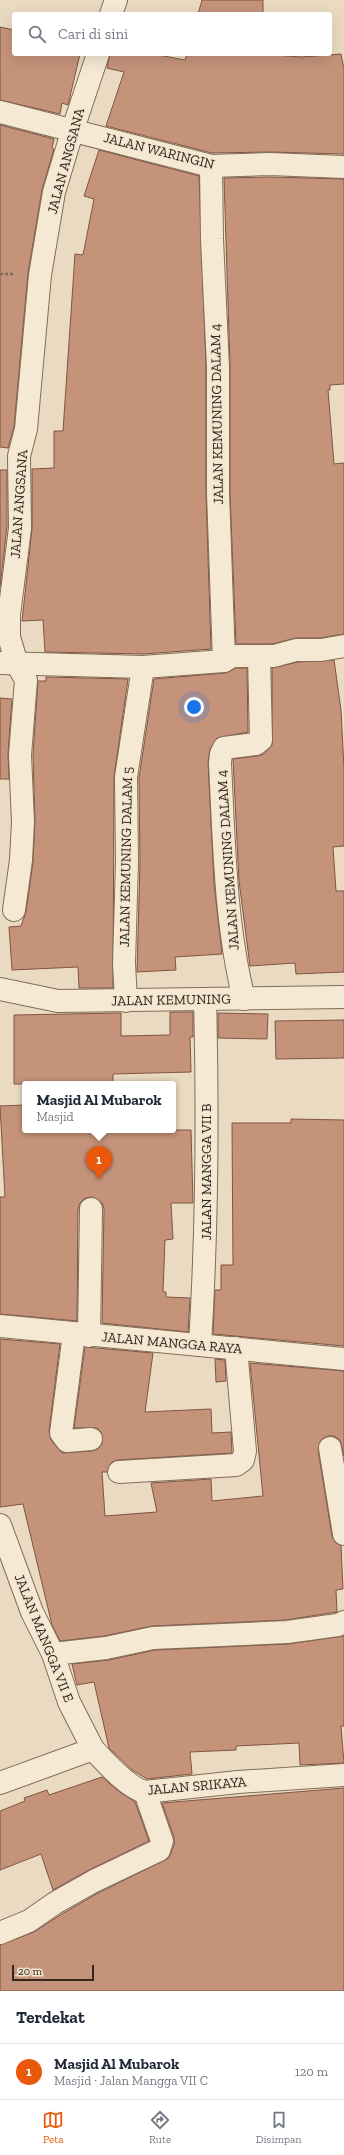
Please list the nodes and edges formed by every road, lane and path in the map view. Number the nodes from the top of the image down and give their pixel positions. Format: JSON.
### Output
{"nodes":[{"id":1,"x":116,"y":0,"type":"edge"},
{"id":2,"x":113,"y":12,"type":"edge"},
{"id":3,"x":97,"y":56,"type":"edge"},
{"id":4,"x":0,"y":112,"type":"edge"},
{"id":5,"x":73,"y":129,"type":"junction"},
{"id":6,"x":211,"y":166,"type":"junction"},
{"id":7,"x":344,"y":167,"type":"edge"},
{"id":8,"x":344,"y":646,"type":"edge"},
{"id":9,"x":259,"y":656,"type":"junction"},
{"id":10,"x":224,"y":661,"type":"junction"},
{"id":11,"x":8,"y":663,"type":"edge"},
{"id":12,"x":143,"y":667,"type":"junction"},
{"id":13,"x":14,"y":910,"type":"dead end"},
{"id":14,"x":0,"y":989,"type":"edge"},
{"id":15,"x":344,"y":997,"type":"edge"},
{"id":16,"x":205,"y":999,"type":"junction"},
{"id":17,"x":244,"y":999,"type":"junction"},
{"id":18,"x":126,"y":1001,"type":"junction"},
{"id":19,"x":91,"y":1208,"type":"dead end"},
{"id":20,"x":0,"y":1326,"type":"edge"},
{"id":21,"x":81,"y":1335,"type":"junction"},
{"id":22,"x":200,"y":1345,"type":"junction"},
{"id":23,"x":236,"y":1348,"type":"junction"},
{"id":24,"x":344,"y":1359,"type":"edge"},
{"id":25,"x":90,"y":1439,"type":"dead end"},
{"id":26,"x":330,"y":1448,"type":"dead end"},
{"id":27,"x":119,"y":1472,"type":"dead end"},
{"id":28,"x":342,"y":1501,"type":"edge"},
{"id":29,"x":0,"y":1525,"type":"edge"},
{"id":30,"x":344,"y":1534,"type":"edge"},
{"id":31,"x":344,"y":1622,"type":"edge"},
{"id":32,"x":53,"y":1654,"type":"junction"},
{"id":33,"x":93,"y":1749,"type":"junction"},
{"id":34,"x":344,"y":1775,"type":"edge"},
{"id":35,"x":0,"y":1783,"type":"edge"},
{"id":36,"x":145,"y":1792,"type":"junction"},
{"id":37,"x":0,"y":1933,"type":"edge"}],
"edges":[{"from":1,"to":2,"type":"street"},
{"from":3,"to":5,"type":"street","name":"JALAN ANGSANA"},
{"from":4,"to":5,"type":"street","name":"JALAN WARINGIN"},
{"from":5,"to":6,"type":"street","name":"JALAN WARINGIN"},
{"from":5,"to":11,"type":"street","name":"JALAN ANGSANA"},
{"from":6,"to":7,"type":"street","name":"JALAN WARINGIN"},
{"from":6,"to":10,"type":"street","name":"JALAN KEMUNING DALAM 4"},
{"from":8,"to":9,"type":"street"},
{"from":9,"to":10,"type":"street"},
{"from":9,"to":17,"type":"street","name":"JALAN KEMUNING DALAM 4"},
{"from":10,"to":12,"type":"street"},
{"from":11,"to":12,"type":"street"},
{"from":11,"to":13,"type":"street","name":"JALAN ANGSANA"},
{"from":12,"to":18,"type":"street","name":"JALAN KEMUNING DALAM 5"},
{"from":14,"to":18,"type":"street","name":"JALAN KEMUNING"},
{"from":15,"to":17,"type":"street","name":"JALAN KEMUNING"},
{"from":16,"to":17,"type":"street","name":"JALAN KEMUNING"},
{"from":16,"to":18,"type":"street","name":"JALAN KEMUNING"},
{"from":16,"to":22,"type":"street","name":"JALAN MANGGA VII B"},
{"from":19,"to":21,"type":"street"},
{"from":20,"to":21,"type":"street","name":"JALAN MANGGA RAYA"},
{"from":21,"to":22,"type":"street","name":"JALAN MANGGA RAYA"},
{"from":21,"to":25,"type":"street"},
{"from":22,"to":23,"type":"street","name":"JALAN MANGGA RAYA"},
{"from":23,"to":24,"type":"street","name":"JALAN MANGGA RAYA"},
{"from":23,"to":27,"type":"street"},
{"from":26,"to":28,"type":"street"},
{"from":28,"to":30,"type":"street"},
{"from":29,"to":32,"type":"street","name":"JALAN MANGGA VII E"},
{"from":31,"to":32,"type":"street"},
{"from":32,"to":33,"type":"street","name":"JALAN MANGGA VII E"},
{"from":33,"to":35,"type":"street"},
{"from":33,"to":36,"type":"street","name":"JALAN SRIKAYA"},
{"from":34,"to":36,"type":"street","name":"JALAN SRIKAYA"},
{"from":36,"to":37,"type":"street"}]}
